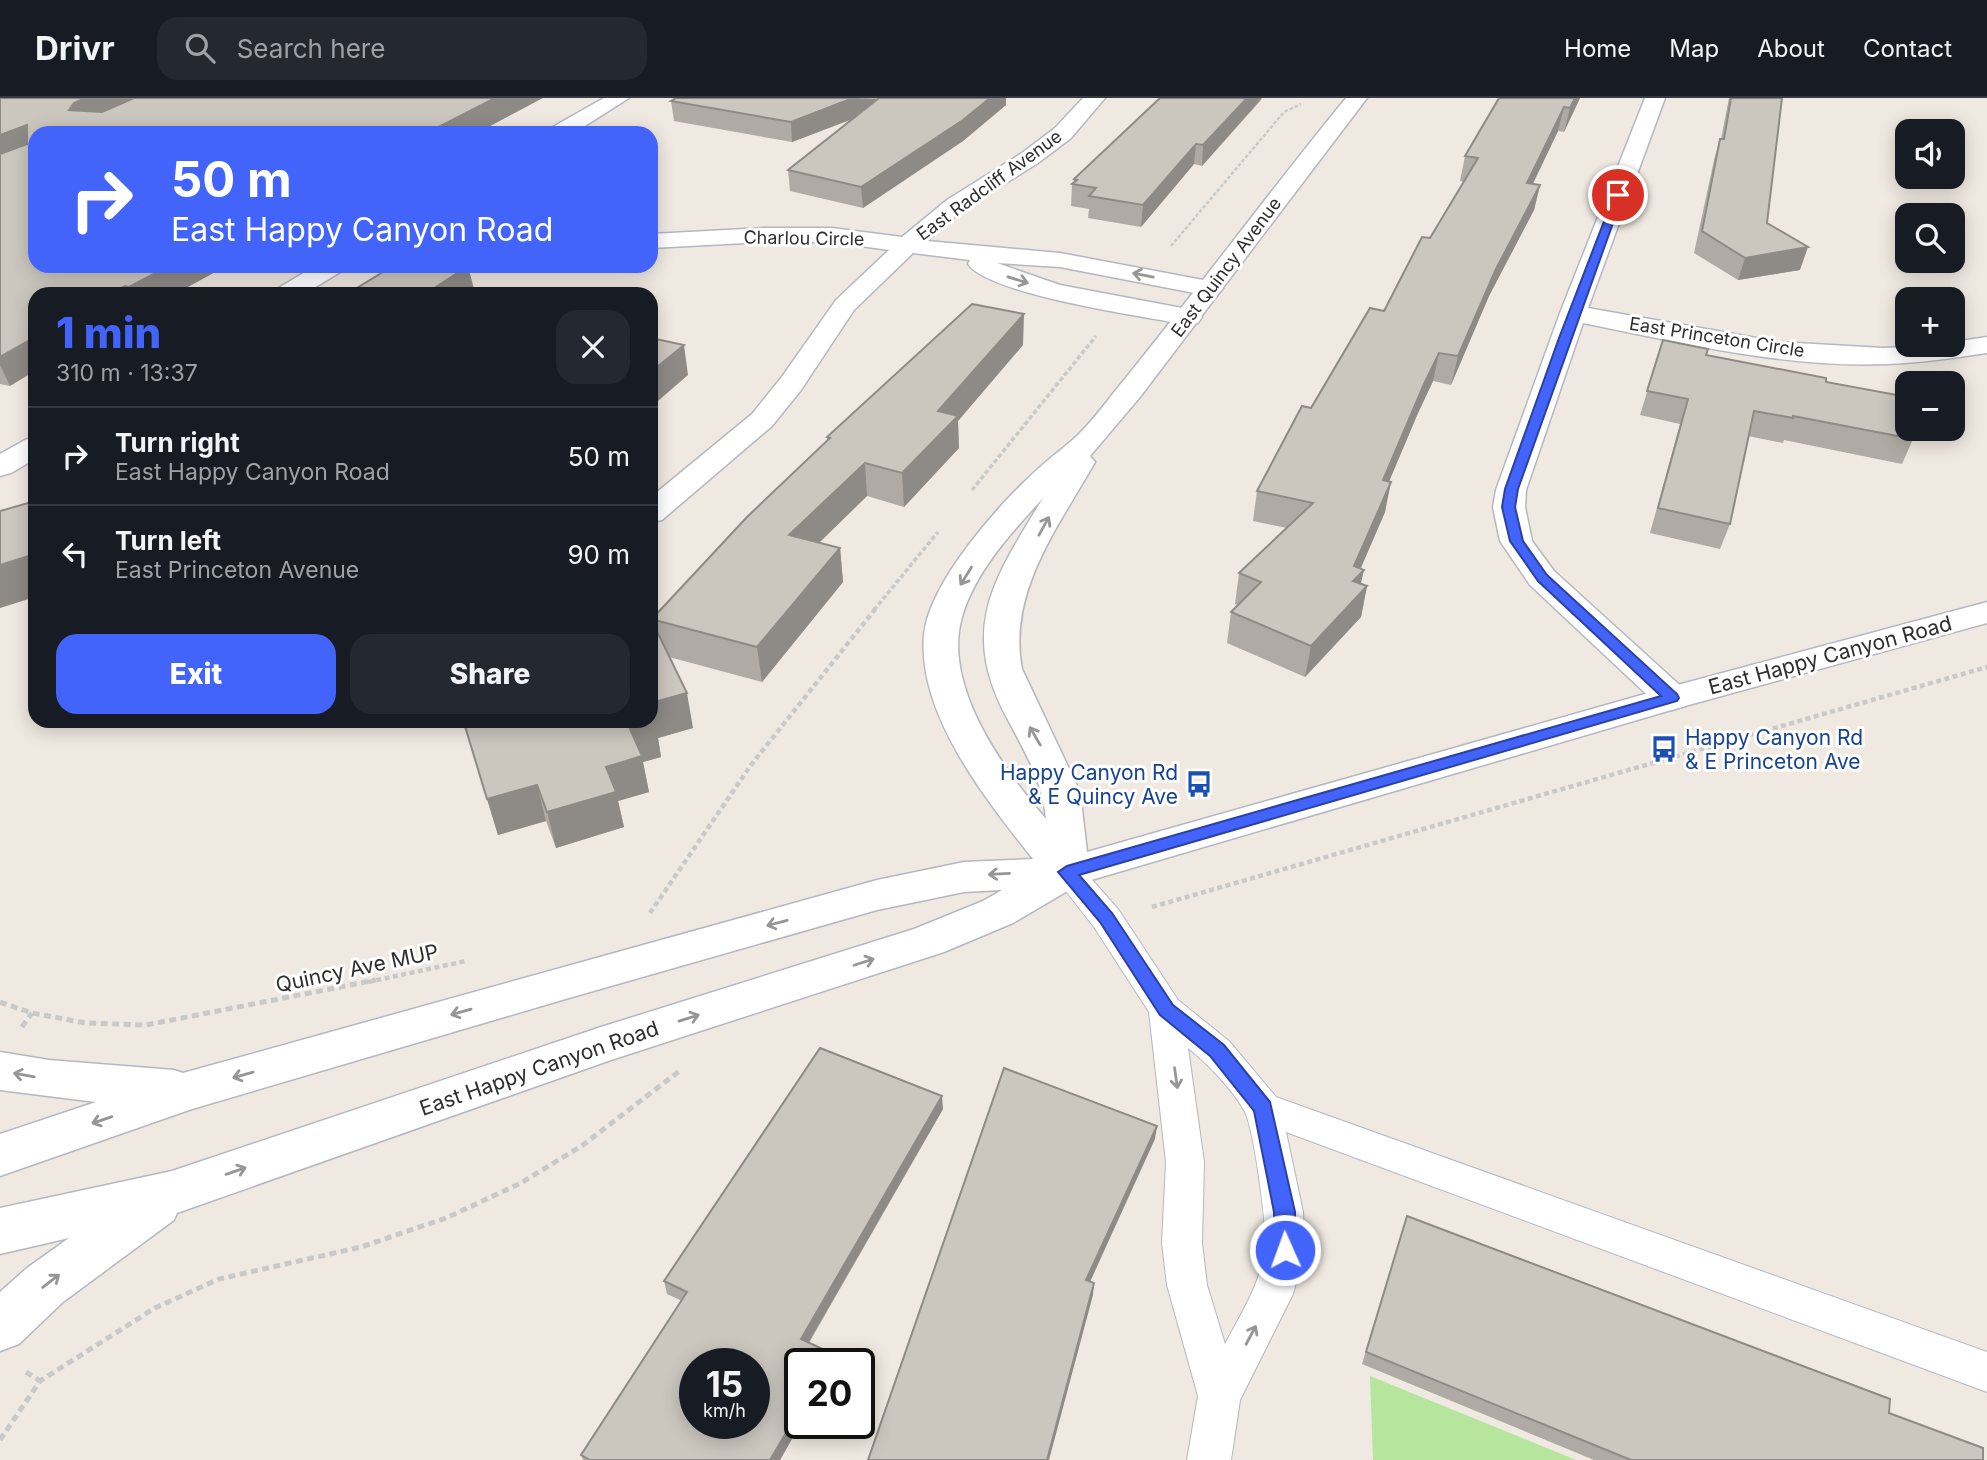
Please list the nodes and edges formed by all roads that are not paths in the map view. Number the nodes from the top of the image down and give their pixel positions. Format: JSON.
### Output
{"nodes":[{"id":1,"x":619,"y":98,"type":"edge"},
{"id":2,"x":1095,"y":98,"type":"edge"},
{"id":3,"x":1357,"y":98,"type":"edge"},
{"id":4,"x":1655,"y":98,"type":"edge"},
{"id":5,"x":571,"y":126,"type":"edge"},
{"id":6,"x":658,"y":242,"type":"edge"},
{"id":7,"x":909,"y":244,"type":"junction"},
{"id":8,"x":956,"y":252,"type":"junction"},
{"id":9,"x":320,"y":273,"type":"edge"},
{"id":10,"x":298,"y":287,"type":"edge"},
{"id":11,"x":1210,"y":288,"type":"junction"},
{"id":12,"x":1573,"y":313,"type":"junction"},
{"id":13,"x":1189,"y":317,"type":"junction"},
{"id":14,"x":1987,"y":345,"type":"edge"},
{"id":15,"x":1094,"y":435,"type":"junction"},
{"id":16,"x":28,"y":450,"type":"edge"},
{"id":17,"x":0,"y":467,"type":"edge"},
{"id":18,"x":658,"y":507,"type":"edge"},
{"id":19,"x":1987,"y":612,"type":"edge"},
{"id":20,"x":1672,"y":698,"type":"junction"},
{"id":21,"x":1067,"y":872,"type":"junction"},
{"id":22,"x":1166,"y":1010,"type":"junction"},
{"id":23,"x":0,"y":1071,"type":"edge"},
{"id":24,"x":190,"y":1090,"type":"junction"},
{"id":25,"x":1264,"y":1108,"type":"junction"},
{"id":26,"x":0,"y":1155,"type":"edge"},
{"id":27,"x":172,"y":1193,"type":"junction"},
{"id":28,"x":0,"y":1231,"type":"edge"},
{"id":29,"x":0,"y":1326,"type":"edge"},
{"id":30,"x":1987,"y":1372,"type":"edge"},
{"id":31,"x":1219,"y":1396,"type":"junction"},
{"id":32,"x":1209,"y":1460,"type":"edge"}],
"edges":[{"from":1,"to":5,"type":"street"},
{"from":2,"to":7,"type":"street","name":"East Radcliff Avenue"},
{"from":3,"to":11,"type":"street","name":"East Quincy Avenue"},
{"from":4,"to":12,"type":"street"},
{"from":6,"to":7,"type":"street","name":"Charlou Circle"},
{"from":7,"to":8,"type":"street","name":"Charlou Circle"},
{"from":7,"to":18,"type":"street","name":"East Radcliff Avenue"},
{"from":11,"to":8,"type":"street","name":"Charlou Circle","one_way":true},
{"from":8,"to":13,"type":"street","name":"Charlou Circle","one_way":true},
{"from":9,"to":10,"type":"street"},
{"from":11,"to":13,"type":"street","name":"East Quincy Avenue"},
{"from":12,"to":14,"type":"street","name":"East Princeton Circle"},
{"from":12,"to":20,"type":"street"},
{"from":13,"to":15,"type":"street","name":"East Quincy Avenue"},
{"from":21,"to":15,"type":"street","name":"East Quincy Avenue","one_way":true},
{"from":15,"to":21,"type":"street","name":"East Quincy Avenue","one_way":true},
{"from":16,"to":17,"type":"street"},
{"from":19,"to":20,"type":"street","name":"East Happy Canyon Road"},
{"from":20,"to":21,"type":"street","name":"East Happy Canyon Road"},
{"from":21,"to":22,"type":"lane"},
{"from":21,"to":24,"type":"street","name":"East Happy Canyon Road","one_way":true},
{"from":27,"to":21,"type":"street","name":"East Happy Canyon Road","one_way":true},
{"from":22,"to":25,"type":"lane"},
{"from":22,"to":31,"type":"lane","one_way":true},
{"from":24,"to":23,"type":"street","one_way":true},
{"from":24,"to":26,"type":"street","name":"East Happy Canyon Road","one_way":true},
{"from":25,"to":30,"type":"lane"},
{"from":31,"to":25,"type":"lane","one_way":true},
{"from":27,"to":28,"type":"street","name":"East Happy Canyon Road"},
{"from":29,"to":27,"type":"street","one_way":true},
{"from":31,"to":32,"type":"lane"}]}
